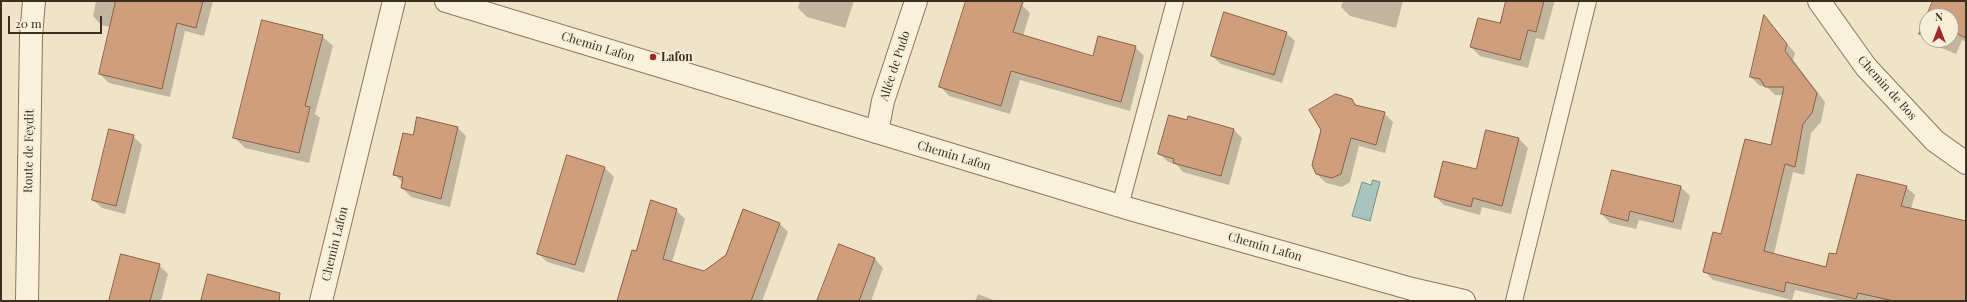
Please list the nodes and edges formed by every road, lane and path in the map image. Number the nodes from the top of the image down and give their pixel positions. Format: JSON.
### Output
{"nodes":[{"id":1,"x":34,"y":1,"type":"edge"},
{"id":2,"x":394,"y":1,"type":"edge"},
{"id":3,"x":446,"y":1,"type":"edge"},
{"id":4,"x":916,"y":1,"type":"edge"},
{"id":5,"x":1175,"y":1,"type":"edge"},
{"id":6,"x":1588,"y":1,"type":"edge"},
{"id":7,"x":1819,"y":1,"type":"edge"},
{"id":8,"x":877,"y":132,"type":"junction"},
{"id":9,"x":1966,"y":163,"type":"edge"},
{"id":10,"x":1120,"y":206,"type":"junction"},
{"id":11,"x":27,"y":301,"type":"edge"},
{"id":12,"x":321,"y":301,"type":"edge"},
{"id":13,"x":1464,"y":301,"type":"edge"},
{"id":14,"x":1514,"y":301,"type":"edge"}],
"edges":[{"from":1,"to":11,"type":"street","name":"Route de Feydit"},
{"from":2,"to":12,"type":"street","name":"Chemin Lafon"},
{"from":3,"to":8,"type":"street","name":"Chemin Lafon"},
{"from":4,"to":8,"type":"street","name":"Allée de Pudo"},
{"from":5,"to":10,"type":"lane"},
{"from":6,"to":14,"type":"lane"},
{"from":7,"to":9,"type":"street","name":"Chemin de Bos"},
{"from":8,"to":10,"type":"street","name":"Chemin Lafon"},
{"from":10,"to":13,"type":"street","name":"Chemin Lafon"}]}
